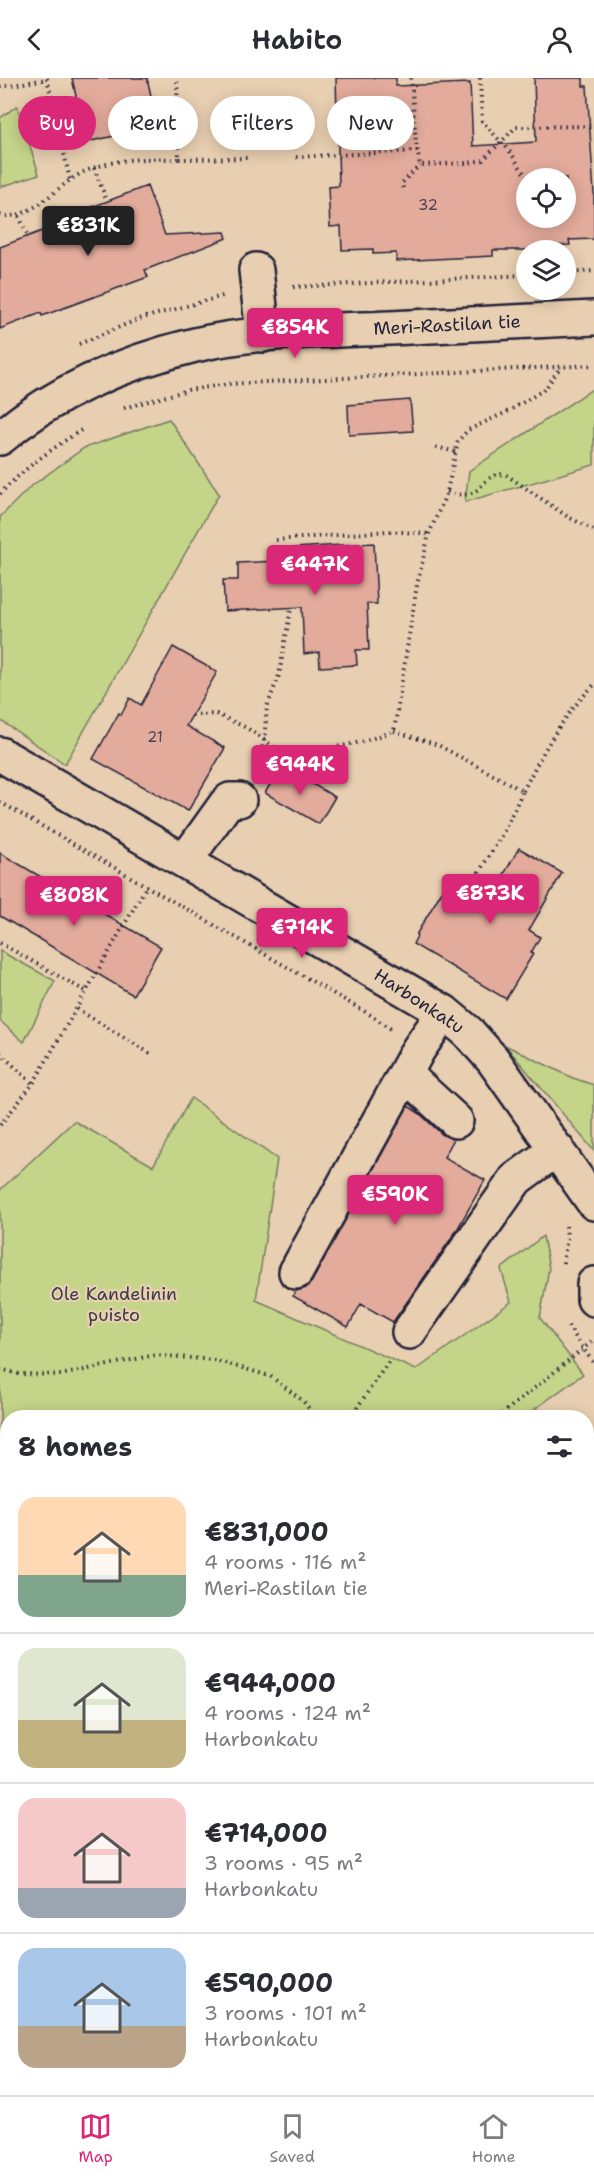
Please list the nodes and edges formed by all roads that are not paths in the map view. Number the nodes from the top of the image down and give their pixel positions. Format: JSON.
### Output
{"nodes":[{"id":1,"x":256,"y":270,"type":"dead end"},
{"id":2,"x":594,"y":318,"type":"edge"},
{"id":3,"x":263,"y":335,"type":"junction"},
{"id":4,"x":0,"y":438,"type":"edge"},
{"id":5,"x":0,"y":754,"type":"edge"},
{"id":6,"x":238,"y":800,"type":"road end"},
{"id":7,"x":185,"y":861,"type":"junction"},
{"id":8,"x":444,"y":1012,"type":"junction"},
{"id":9,"x":412,"y":1062,"type":"junction"},
{"id":10,"x":456,"y":1121,"type":"dead end"},
{"id":11,"x":556,"y":1149,"type":"junction"},
{"id":12,"x":594,"y":1203,"type":"edge"},
{"id":13,"x":296,"y":1272,"type":"dead end"},
{"id":14,"x":594,"y":1284,"type":"edge"},
{"id":15,"x":594,"y":1299,"type":"edge"},
{"id":16,"x":409,"y":1332,"type":"road end"}],
"edges":[{"from":1,"to":3,"type":"street"},
{"from":2,"to":3,"type":"street","name":"Meri-Rastilan tie"},
{"from":3,"to":4,"type":"street","name":"Meri-Rastilan tie"},
{"from":5,"to":7,"type":"street","name":"Harbonkatu"},
{"from":6,"to":7,"type":"street"},
{"from":7,"to":8,"type":"street","name":"Harbonkatu"},
{"from":8,"to":9,"type":"street"},
{"from":8,"to":11,"type":"street","name":"Harbonkatu"},
{"from":9,"to":10,"type":"street"},
{"from":9,"to":13,"type":"street"},
{"from":11,"to":12,"type":"street","name":"Harbonkatu"},
{"from":11,"to":16,"type":"street"},
{"from":14,"to":15,"type":"street"}]}
